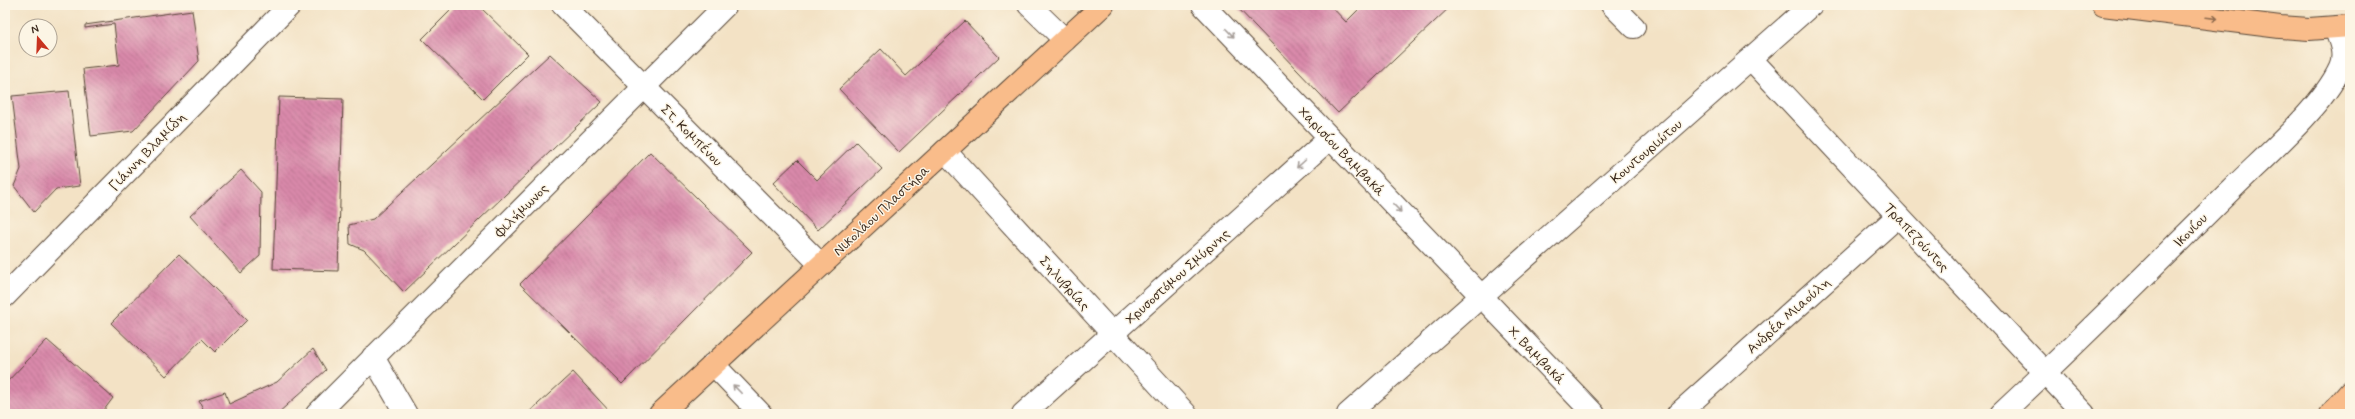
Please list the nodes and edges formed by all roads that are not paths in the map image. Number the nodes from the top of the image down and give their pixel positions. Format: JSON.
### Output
{"nodes":[{"id":1,"x":290,"y":5,"type":"edge"},
{"id":2,"x":563,"y":5,"type":"edge"},
{"id":3,"x":726,"y":5,"type":"edge"},
{"id":4,"x":1029,"y":5,"type":"edge"},
{"id":5,"x":1103,"y":5,"type":"edge"},
{"id":6,"x":1203,"y":5,"type":"edge"},
{"id":7,"x":1612,"y":5,"type":"edge"},
{"id":8,"x":1811,"y":5,"type":"edge"},
{"id":9,"x":2103,"y":5,"type":"edge"},
{"id":10,"x":1634,"y":27,"type":"dead end"},
{"id":11,"x":2343,"y":27,"type":"edge"},
{"id":12,"x":1065,"y":40,"type":"junction"},
{"id":13,"x":1751,"y":59,"type":"junction"},
{"id":14,"x":644,"y":87,"type":"junction"},
{"id":15,"x":1330,"y":138,"type":"junction"},
{"id":16,"x":945,"y":151,"type":"junction"},
{"id":17,"x":1898,"y":216,"type":"junction"},
{"id":18,"x":821,"y":265,"type":"junction"},
{"id":19,"x":5,"y":296,"type":"edge"},
{"id":20,"x":1481,"y":296,"type":"junction"},
{"id":21,"x":1112,"y":334,"type":"junction"},
{"id":22,"x":373,"y":357,"type":"junction"},
{"id":23,"x":714,"y":364,"type":"junction"},
{"id":24,"x":2046,"y":373,"type":"junction"},
{"id":25,"x":2350,"y":392,"type":"edge"},
{"id":26,"x":317,"y":414,"type":"edge"},
{"id":27,"x":406,"y":414,"type":"edge"},
{"id":28,"x":660,"y":414,"type":"edge"},
{"id":29,"x":761,"y":414,"type":"edge"},
{"id":30,"x":1023,"y":414,"type":"edge"},
{"id":31,"x":1186,"y":414,"type":"edge"},
{"id":32,"x":1348,"y":414,"type":"edge"},
{"id":33,"x":1594,"y":414,"type":"edge"},
{"id":34,"x":1678,"y":414,"type":"edge"},
{"id":35,"x":2001,"y":414,"type":"edge"},
{"id":36,"x":2084,"y":414,"type":"edge"},
{"id":37,"x":2331,"y":414,"type":"edge"}],
"edges":[{"from":1,"to":19,"type":"street","name":"Γιάννη Βλαμίδη"},
{"from":2,"to":14,"type":"street","name":"Στ. Κομπένου"},
{"from":3,"to":14,"type":"street","name":"Φιλήμωνος"},
{"from":4,"to":12,"type":"street"},
{"from":5,"to":12,"type":"main road","name":"Νικολάου Πλαστήρα"},
{"from":6,"to":15,"type":"street","name":"Χαρισίου Βαμβακά","one_way":true},
{"from":7,"to":10,"type":"street"},
{"from":8,"to":13,"type":"street","name":"Κουντουριώτου"},
{"from":9,"to":11,"type":"main road","one_way":true},
{"from":11,"to":24,"type":"street","name":"Ικονίου"},
{"from":12,"to":16,"type":"main road","name":"Νικολάου Πλαστήρα"},
{"from":13,"to":17,"type":"street","name":"Τραπεζούντος"},
{"from":13,"to":20,"type":"street","name":"Κουντουριώτου"},
{"from":14,"to":18,"type":"street","name":"Στ. Κομπένου"},
{"from":14,"to":22,"type":"street","name":"Φιλήμωνος"},
{"from":15,"to":20,"type":"street","name":"Χαρισίου Βαμβακά","one_way":true},
{"from":15,"to":21,"type":"street","name":"Χρυσοστόμου Σμύρνης","one_way":true},
{"from":16,"to":18,"type":"main road","name":"Νικολάου Πλαστήρα"},
{"from":16,"to":21,"type":"street","name":"Σηλυβρίας"},
{"from":17,"to":24,"type":"street","name":"Τραπεζούντος"},
{"from":17,"to":34,"type":"street","name":"Ανδρέα Μιαούλη"},
{"from":18,"to":23,"type":"main road","name":"Νικολάου Πλαστήρα"},
{"from":20,"to":32,"type":"street","name":"Κουντουριώτου"},
{"from":20,"to":33,"type":"street","name":"Χ. Βαμβακά"},
{"from":21,"to":30,"type":"street","name":"Χρυσοστόμου Σμύρνης"},
{"from":21,"to":31,"type":"street","name":"Σηλυβρίας"},
{"from":22,"to":26,"type":"street","name":"Φιλήμωνος"},
{"from":22,"to":27,"type":"street"},
{"from":23,"to":28,"type":"main road","name":"Νικολάου Πλαστήρα"},
{"from":29,"to":23,"type":"street","one_way":true},
{"from":24,"to":35,"type":"street","name":"Ικονίου"},
{"from":24,"to":36,"type":"street","name":"Τραπεζούντος"},
{"from":25,"to":37,"type":"main road"}]}
